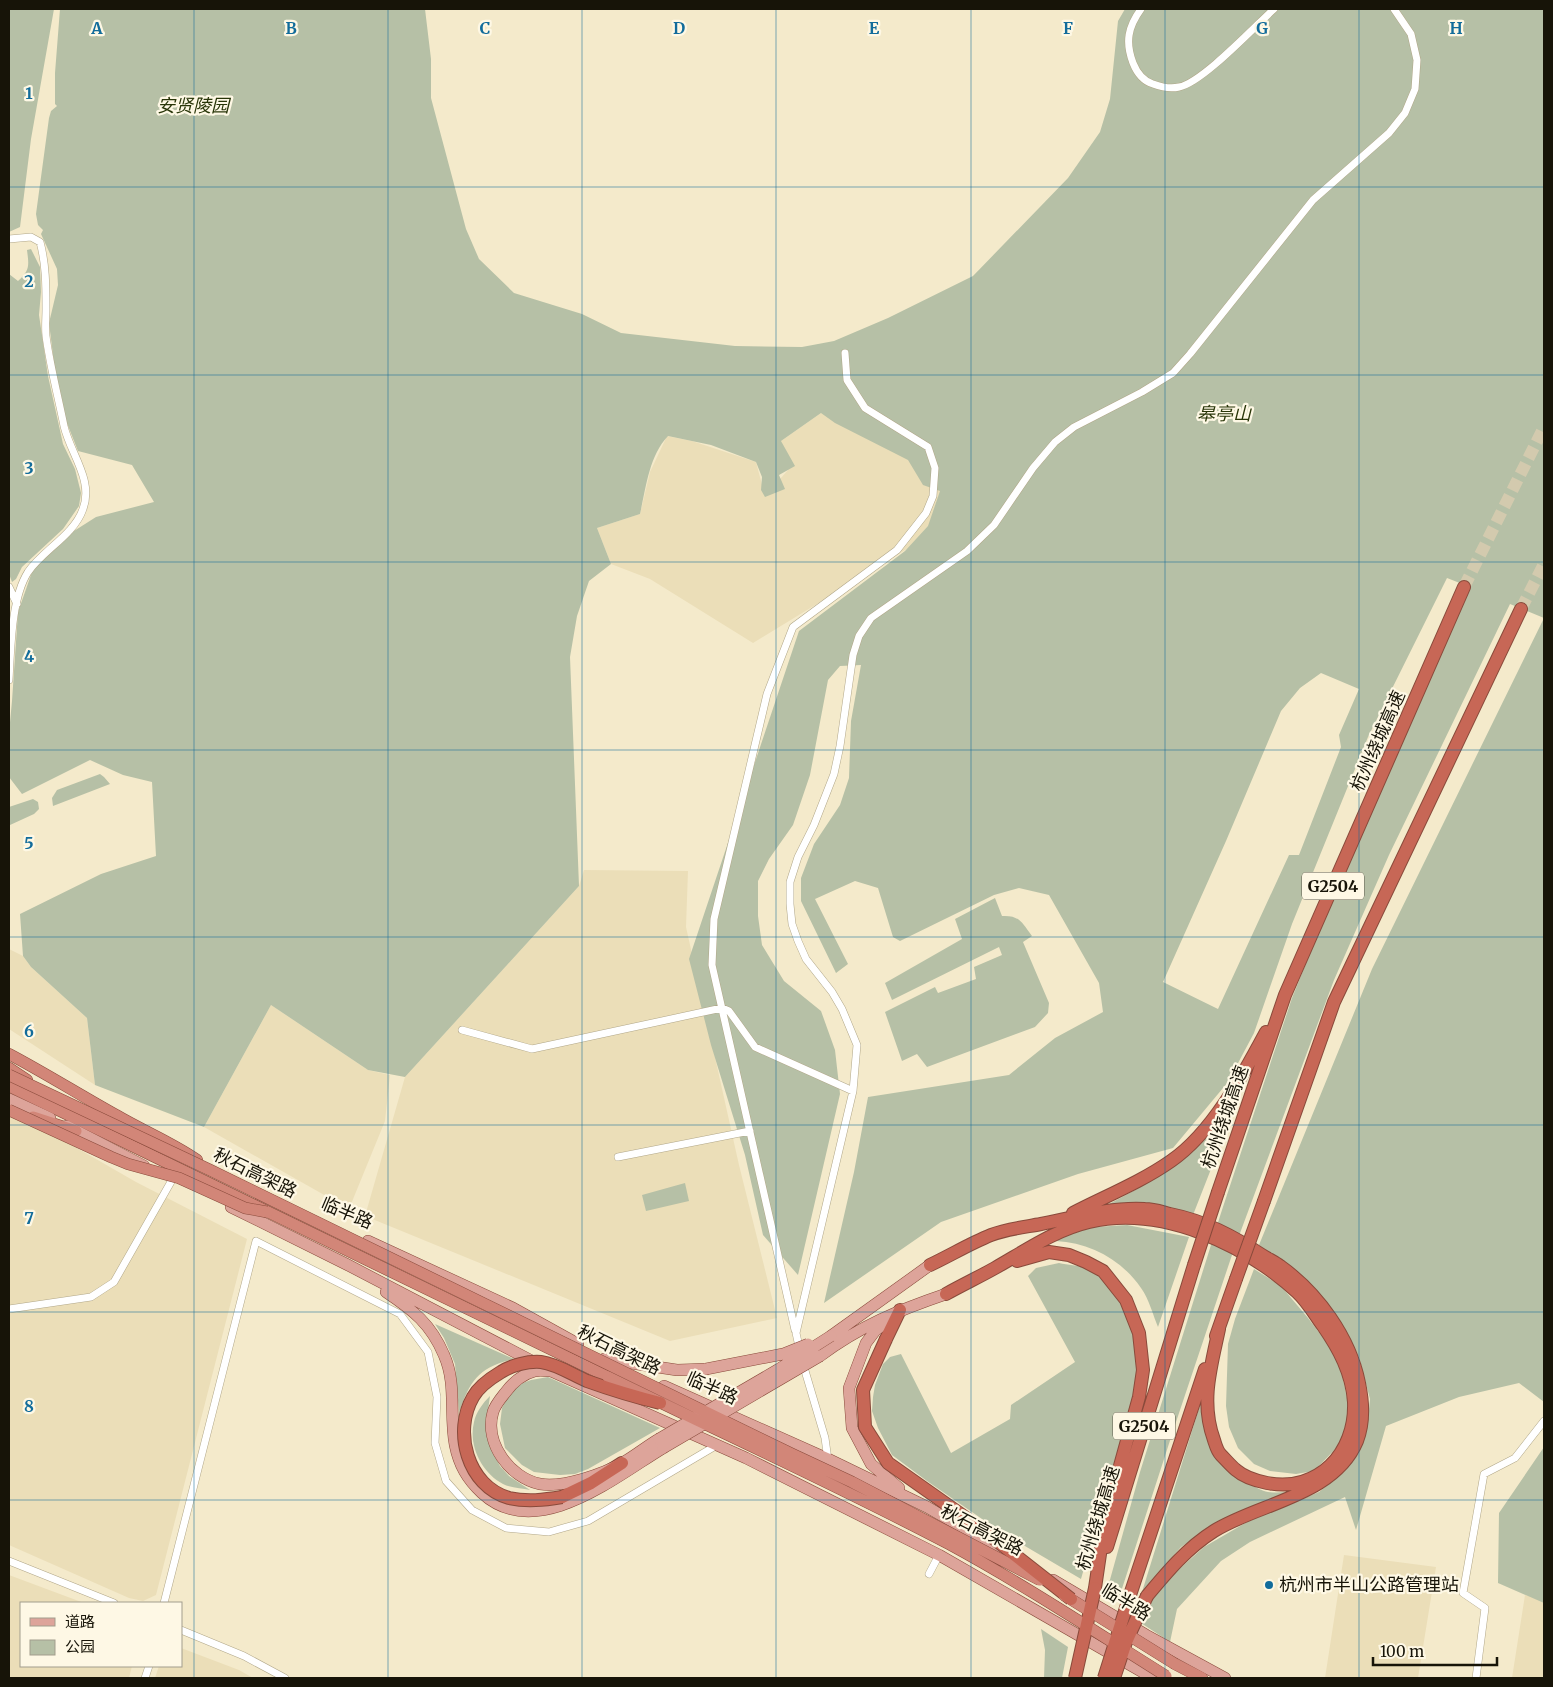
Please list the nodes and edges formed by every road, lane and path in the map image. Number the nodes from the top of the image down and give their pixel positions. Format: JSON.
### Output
{"nodes":[{"id":1,"x":1141,"y":9,"type":"edge"},
{"id":2,"x":1274,"y":9,"type":"edge"},
{"id":3,"x":1394,"y":9,"type":"edge"},
{"id":4,"x":9,"y":239,"type":"edge"},
{"id":5,"x":845,"y":354,"type":"dead end"},
{"id":6,"x":9,"y":587,"type":"edge"},
{"id":7,"x":1464,"y":587,"type":"tunnel mouth"},
{"id":8,"x":17,"y":604,"type":"junction"},
{"id":9,"x":1521,"y":609,"type":"tunnel mouth"},
{"id":10,"x":9,"y":680,"type":"edge"},
{"id":11,"x":1285,"y":995,"type":"junction"},
{"id":12,"x":722,"y":1008,"type":"junction"},
{"id":13,"x":462,"y":1030,"type":"dead end"},
{"id":14,"x":9,"y":1054,"type":"edge"},
{"id":15,"x":9,"y":1068,"type":"edge"},
{"id":16,"x":9,"y":1076,"type":"edge"},
{"id":17,"x":9,"y":1086,"type":"edge"},
{"id":18,"x":853,"y":1091,"type":"junction"},
{"id":19,"x":47,"y":1097,"type":"junction"},
{"id":20,"x":9,"y":1099,"type":"edge"},
{"id":21,"x":9,"y":1111,"type":"edge"},
{"id":22,"x":76,"y":1131,"type":"junction"},
{"id":23,"x":750,"y":1131,"type":"junction"},
{"id":24,"x":618,"y":1157,"type":"dead end"},
{"id":25,"x":210,"y":1170,"type":"junction"},
{"id":26,"x":172,"y":1180,"type":"junction"},
{"id":27,"x":267,"y":1212,"type":"junction"},
{"id":28,"x":1058,"y":1221,"type":"junction"},
{"id":29,"x":346,"y":1264,"type":"junction"},
{"id":30,"x":930,"y":1265,"type":"joint"},
{"id":31,"x":993,"y":1269,"type":"junction"},
{"id":32,"x":946,"y":1294,"type":"joint"},
{"id":33,"x":9,"y":1309,"type":"edge"},
{"id":34,"x":900,"y":1310,"type":"junction"},
{"id":35,"x":1219,"y":1328,"type":"junction"},
{"id":36,"x":796,"y":1333,"type":"junction"},
{"id":37,"x":831,"y":1336,"type":"junction"},
{"id":38,"x":604,"y":1359,"type":"junction"},
{"id":39,"x":551,"y":1370,"type":"junction"},
{"id":40,"x":660,"y":1403,"type":"junction"},
{"id":41,"x":1544,"y":1421,"type":"edge"},
{"id":42,"x":661,"y":1443,"type":"junction"},
{"id":43,"x":717,"y":1445,"type":"junction"},
{"id":44,"x":828,"y":1459,"type":"junction"},
{"id":45,"x":622,"y":1463,"type":"junction"},
{"id":46,"x":818,"y":1494,"type":"junction"},
{"id":47,"x":927,"y":1507,"type":"junction"},
{"id":48,"x":939,"y":1554,"type":"junction"},
{"id":49,"x":9,"y":1561,"type":"edge"},
{"id":50,"x":929,"y":1574,"type":"dead end"},
{"id":51,"x":1095,"y":1588,"type":"junction"},
{"id":52,"x":1071,"y":1599,"type":"junction"},
{"id":53,"x":112,"y":1602,"type":"edge"},
{"id":54,"x":164,"y":1602,"type":"edge"},
{"id":55,"x":182,"y":1630,"type":"edge"},
{"id":56,"x":285,"y":1678,"type":"edge"},
{"id":57,"x":1075,"y":1678,"type":"edge"},
{"id":58,"x":1104,"y":1678,"type":"edge"},
{"id":59,"x":1114,"y":1678,"type":"edge"},
{"id":60,"x":1153,"y":1678,"type":"edge"},
{"id":61,"x":1172,"y":1678,"type":"edge"},
{"id":62,"x":1202,"y":1678,"type":"edge"},
{"id":63,"x":1225,"y":1678,"type":"edge"},
{"id":64,"x":1476,"y":1678,"type":"edge"}],
"edges":[{"from":1,"to":2,"type":"street"},
{"from":3,"to":18,"type":"street"},
{"from":4,"to":8,"type":"street"},
{"from":5,"to":12,"type":"street"},
{"from":6,"to":8,"type":"street"},
{"from":7,"to":11,"type":"highway","name":"杭州绕城高速","number":"G2504"},
{"from":8,"to":10,"type":"street"},
{"from":9,"to":35,"type":"highway","number":"G2504","bridge":true},
{"from":11,"to":28,"type":"highway"},
{"from":11,"to":51,"type":"highway","name":"杭州绕城高速","number":"G2504","bridge":true},
{"from":12,"to":13,"type":"street"},
{"from":12,"to":18,"type":"street"},
{"from":12,"to":23,"type":"street"},
{"from":14,"to":25,"type":"highway","bridge":true},
{"from":15,"to":19,"type":"highway"},
{"from":16,"to":19,"type":"main road","name":"临半路"},
{"from":16,"to":25,"type":"highway","name":"秋石高架路","bridge":true},
{"from":17,"to":27,"type":"highway","name":"秋石高架路","bridge":true},
{"from":18,"to":36,"type":"street"},
{"from":19,"to":38,"type":"main road","name":"临半路"},
{"from":20,"to":22,"type":"main road"},
{"from":21,"to":22,"type":"highway"},
{"from":21,"to":27,"type":"highway","bridge":true},
{"from":22,"to":26,"type":"main road"},
{"from":23,"to":24,"type":"street"},
{"from":23,"to":36,"type":"street"},
{"from":25,"to":52,"type":"highway","name":"秋石高架路","bridge":true},
{"from":26,"to":29,"type":"main road"},
{"from":26,"to":33,"type":"street"},
{"from":27,"to":40,"type":"highway","name":"秋石高架路","bridge":true},
{"from":28,"to":30,"type":"highway"},
{"from":28,"to":59,"type":"highway","bridge":true},
{"from":29,"to":39,"type":"main road"},
{"from":29,"to":42,"type":"main road"},
{"from":30,"to":37,"type":"main road"},
{"from":31,"to":32,"type":"highway"},
{"from":31,"to":35,"type":"highway"},
{"from":31,"to":51,"type":"highway"},
{"from":32,"to":34,"type":"main road"},
{"from":34,"to":42,"type":"main road","bridge":true},
{"from":34,"to":47,"type":"main road"},
{"from":34,"to":52,"type":"highway","bridge":true},
{"from":35,"to":58,"type":"highway","number":"G2504","bridge":true},
{"from":36,"to":44,"type":"street"},
{"from":37,"to":38,"type":"main road","bridge":true},
{"from":37,"to":42,"type":"main road","bridge":true},
{"from":38,"to":44,"type":"main road","name":"临半路"},
{"from":39,"to":43,"type":"main road"},
{"from":39,"to":45,"type":"main road"},
{"from":40,"to":45,"type":"highway","bridge":true},
{"from":40,"to":61,"type":"highway","name":"秋石高架路","bridge":true},
{"from":41,"to":64,"type":"street"},
{"from":42,"to":45,"type":"main road"},
{"from":43,"to":46,"type":"main road"},
{"from":43,"to":54,"type":"street"},
{"from":44,"to":46,"type":"street"},
{"from":44,"to":47,"type":"main road","name":"临半路"},
{"from":46,"to":48,"type":"main road"},
{"from":47,"to":63,"type":"main road","name":"临半路"},
{"from":48,"to":50,"type":"street"},
{"from":48,"to":60,"type":"main road"},
{"from":49,"to":53,"type":"street"},
{"from":51,"to":57,"type":"highway","name":"杭州绕城高速","number":"G2504","bridge":true},
{"from":52,"to":62,"type":"highway","name":"秋石高架路","bridge":true},
{"from":55,"to":56,"type":"street"}]}
